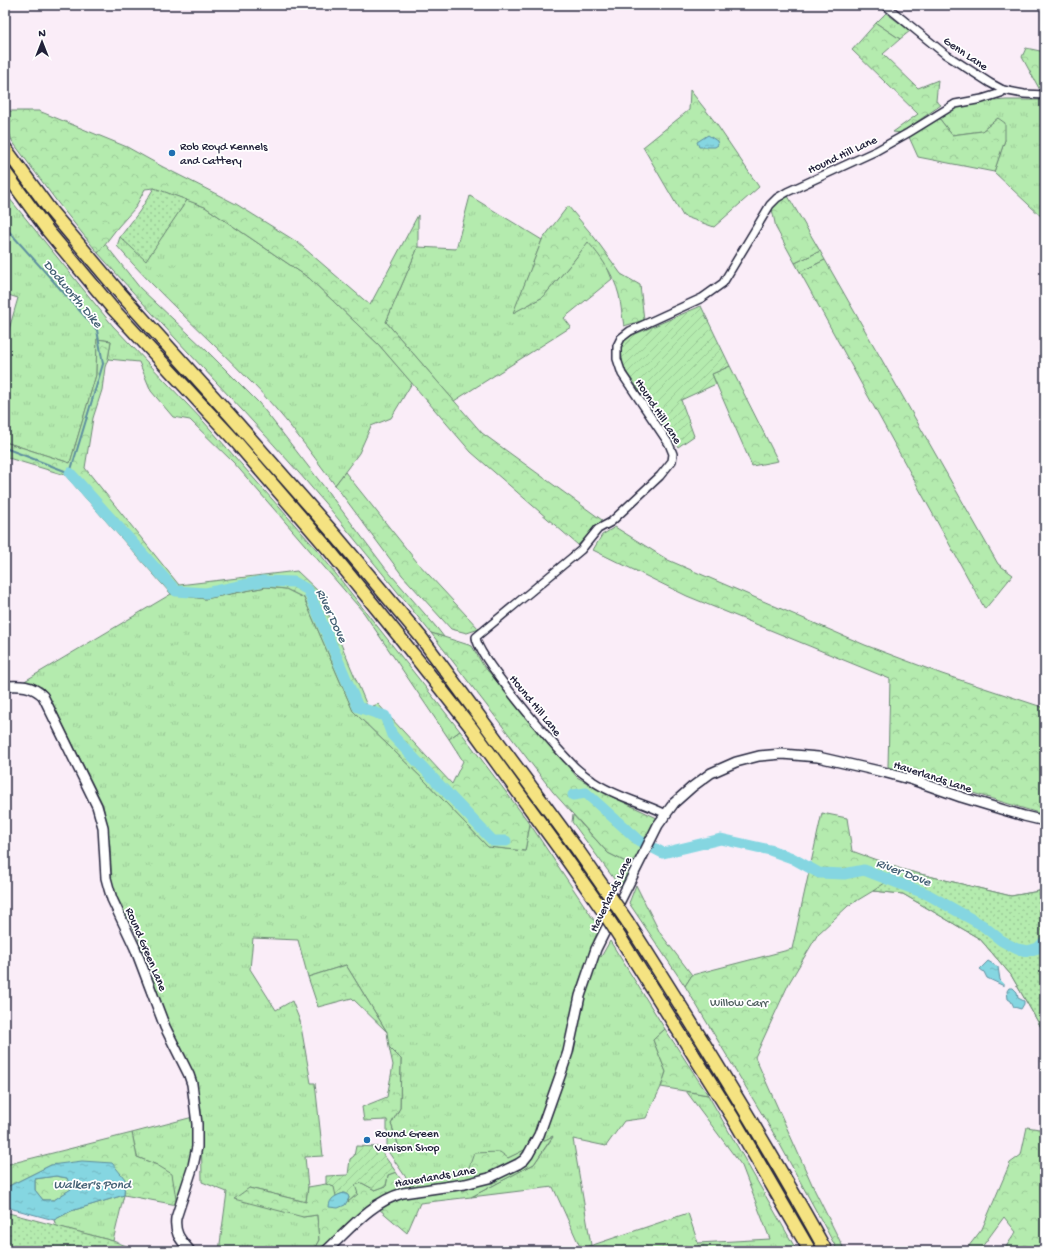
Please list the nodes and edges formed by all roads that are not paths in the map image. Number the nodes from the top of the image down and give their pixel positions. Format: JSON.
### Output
{"nodes":[{"id":1,"x":885,"y":5,"type":"edge"},
{"id":2,"x":1003,"y":90,"type":"junction"},
{"id":3,"x":1045,"y":95,"type":"edge"},
{"id":4,"x":5,"y":148,"type":"edge"},
{"id":5,"x":5,"y":172,"type":"edge"},
{"id":6,"x":5,"y":686,"type":"edge"},
{"id":7,"x":666,"y":814,"type":"junction"},
{"id":8,"x":1045,"y":821,"type":"edge"},
{"id":9,"x":190,"y":1251,"type":"edge"},
{"id":10,"x":326,"y":1251,"type":"edge"},
{"id":11,"x":810,"y":1251,"type":"edge"},
{"id":12,"x":826,"y":1251,"type":"edge"}],
"edges":[{"from":1,"to":2,"type":"street","name":"Genn Lane"},
{"from":2,"to":3,"type":"street","name":"Genn Lane"},
{"from":2,"to":7,"type":"street","name":"Hound Hill Lane"},
{"from":4,"to":12,"type":"highway","bridge":true},
{"from":5,"to":11,"type":"highway","bridge":true},
{"from":6,"to":9,"type":"street","name":"Round Green Lane"},
{"from":7,"to":8,"type":"street","name":"Haverlands Lane"},
{"from":7,"to":10,"type":"street","name":"Haverlands Lane"}]}
